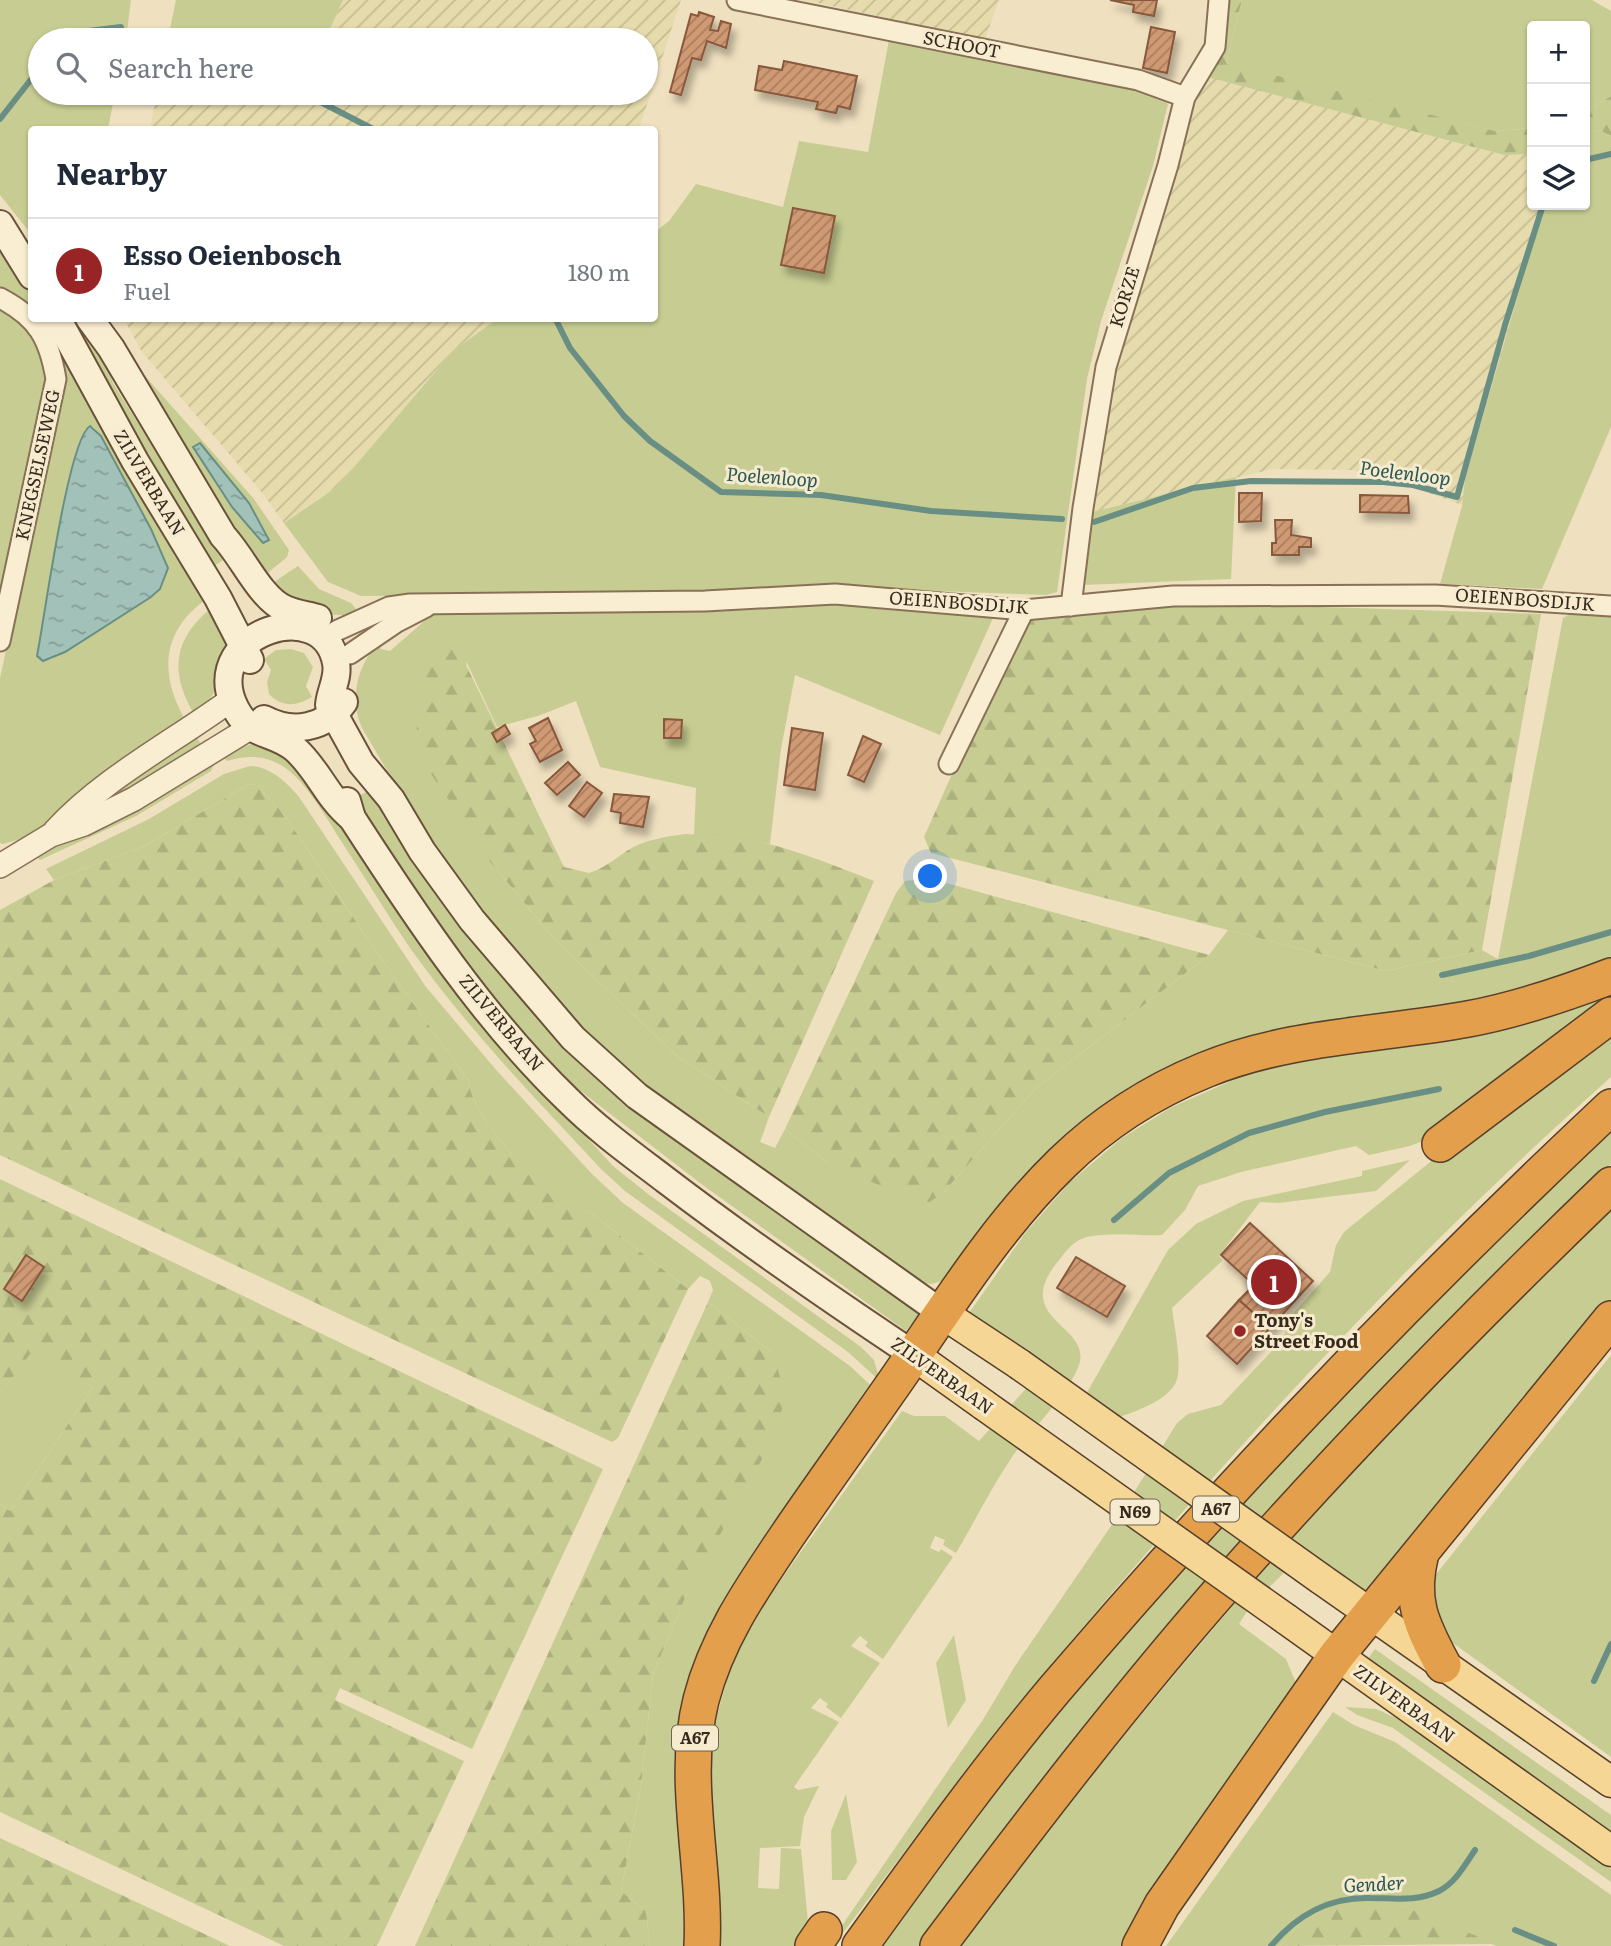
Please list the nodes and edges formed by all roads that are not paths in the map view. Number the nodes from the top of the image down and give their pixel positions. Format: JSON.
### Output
{"nodes":[{"id":1,"x":737,"y":0,"type":"edge"},
{"id":2,"x":1219,"y":0,"type":"edge"},
{"id":3,"x":1185,"y":97,"type":"junction"},
{"id":4,"x":0,"y":207,"type":"edge"},
{"id":5,"x":0,"y":225,"type":"edge"},
{"id":6,"x":28,"y":237,"type":"edge"},
{"id":7,"x":28,"y":270,"type":"edge"},
{"id":8,"x":0,"y":298,"type":"edge"},
{"id":9,"x":28,"y":313,"type":"edge"},
{"id":10,"x":92,"y":322,"type":"edge"},
{"id":11,"x":49,"y":325,"type":"edge"},
{"id":12,"x":432,"y":604,"type":"junction"},
{"id":13,"x":1071,"y":606,"type":"junction"},
{"id":14,"x":1611,"y":606,"type":"edge"},
{"id":15,"x":1024,"y":610,"type":"junction"},
{"id":16,"x":282,"y":618,"type":"junction"},
{"id":17,"x":328,"y":634,"type":"junction"},
{"id":18,"x":0,"y":641,"type":"edge"},
{"id":19,"x":244,"y":646,"type":"junction"},
{"id":20,"x":350,"y":654,"type":"junction"},
{"id":21,"x":232,"y":699,"type":"junction"},
{"id":22,"x":337,"y":709,"type":"junction"},
{"id":23,"x":257,"y":723,"type":"junction"},
{"id":24,"x":290,"y":735,"type":"junction"},
{"id":25,"x":949,"y":764,"type":"dead end"},
{"id":26,"x":51,"y":835,"type":"junction"},
{"id":27,"x":0,"y":866,"type":"edge"},
{"id":28,"x":1611,"y":976,"type":"edge"},
{"id":29,"x":1611,"y":1015,"type":"edge"},
{"id":30,"x":1611,"y":1107,"type":"edge"},
{"id":31,"x":1440,"y":1144,"type":"dead end"},
{"id":32,"x":1611,"y":1185,"type":"edge"},
{"id":33,"x":942,"y":1313,"type":"junction"},
{"id":34,"x":1611,"y":1319,"type":"edge"},
{"id":35,"x":914,"y":1355,"type":"junction"},
{"id":36,"x":1422,"y":1553,"type":"junction"},
{"id":37,"x":1371,"y":1614,"type":"junction"},
{"id":38,"x":1337,"y":1655,"type":"junction"},
{"id":39,"x":1443,"y":1665,"type":"junction"},
{"id":40,"x":1611,"y":1782,"type":"edge"},
{"id":41,"x":1611,"y":1851,"type":"edge"},
{"id":42,"x":702,"y":1946,"type":"edge"},
{"id":43,"x":860,"y":1946,"type":"edge"},
{"id":44,"x":938,"y":1946,"type":"edge"},
{"id":45,"x":1140,"y":1946,"type":"edge"}],
"edges":[{"from":1,"to":3,"type":"street","name":"SCHOOT"},
{"from":2,"to":3,"type":"street","name":"KORZE"},
{"from":3,"to":13,"type":"street","name":"KORZE"},
{"from":4,"to":6,"type":"main road"},
{"from":5,"to":7,"type":"main road"},
{"from":8,"to":9,"type":"street"},
{"from":10,"to":16,"type":"main road","name":"ZILVERBAAN"},
{"from":11,"to":18,"type":"street","name":"KNEGSELSEWEG"},
{"from":11,"to":19,"type":"main road","name":"ZILVERBAAN"},
{"from":12,"to":15,"type":"street","name":"OEIENBOSDIJK"},
{"from":12,"to":17,"type":"street","name":"OEIENBOSDIJK"},
{"from":12,"to":20,"type":"street","name":"OEIENBOSDIJK"},
{"from":13,"to":14,"type":"street","name":"OEIENBOSDIJK"},
{"from":13,"to":15,"type":"street","name":"OEIENBOSDIJK"},
{"from":15,"to":25,"type":"street"},
{"from":16,"to":17,"type":"main road"},
{"from":16,"to":19,"type":"main road"},
{"from":17,"to":20,"type":"main road"},
{"from":17,"to":22,"type":"main road"},
{"from":19,"to":21,"type":"main road"},
{"from":19,"to":23,"type":"main road"},
{"from":20,"to":22,"type":"main road"},
{"from":21,"to":23,"type":"main road"},
{"from":21,"to":26,"type":"street"},
{"from":22,"to":24,"type":"main road"},
{"from":22,"to":33,"type":"main road"},
{"from":23,"to":24,"type":"main road"},
{"from":23,"to":26,"type":"street"},
{"from":24,"to":35,"type":"main road","name":"ZILVERBAAN"},
{"from":26,"to":27,"type":"street"},
{"from":28,"to":33,"type":"highway","number":"A67"},
{"from":29,"to":31,"type":"highway"},
{"from":30,"to":43,"type":"highway","number":"A67"},
{"from":32,"to":44,"type":"highway"},
{"from":33,"to":35,"type":"highway","number":"A67"},
{"from":33,"to":37,"type":"main road","bridge":true},
{"from":34,"to":36,"type":"highway"},
{"from":35,"to":38,"type":"main road","name":"ZILVERBAAN","number":"N69","bridge":true},
{"from":35,"to":42,"type":"highway","number":"A67"},
{"from":36,"to":37,"type":"highway"},
{"from":36,"to":39,"type":"highway"},
{"from":37,"to":38,"type":"highway"},
{"from":37,"to":39,"type":"main road"},
{"from":38,"to":41,"type":"main road","name":"ZILVERBAAN","number":"N69"},
{"from":38,"to":45,"type":"highway"},
{"from":39,"to":40,"type":"main road"}]}
